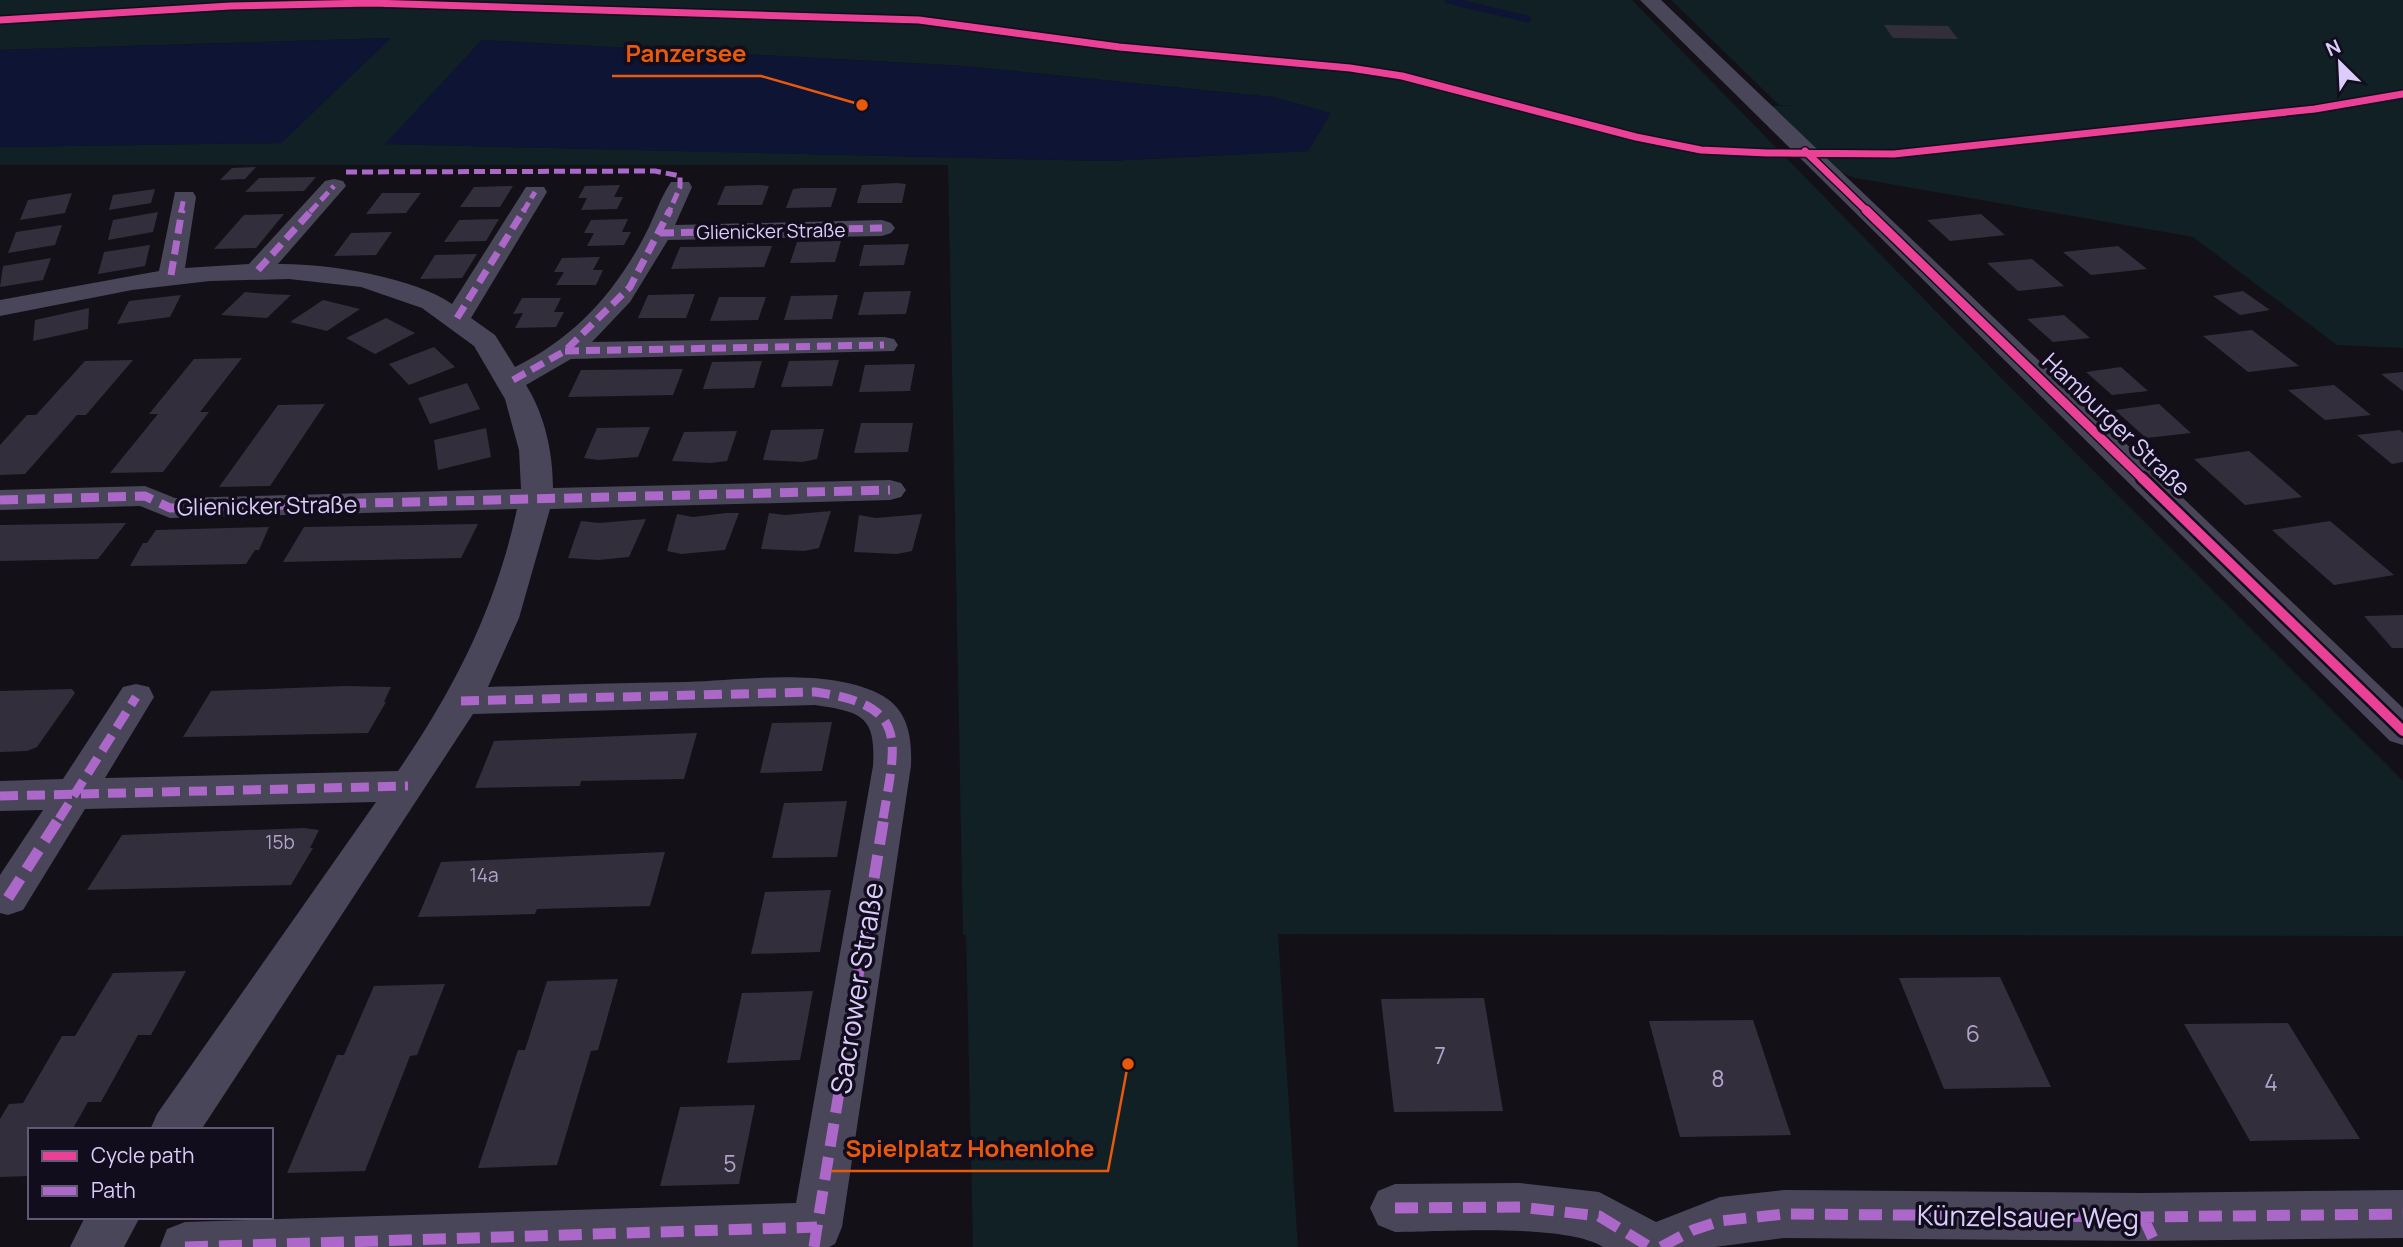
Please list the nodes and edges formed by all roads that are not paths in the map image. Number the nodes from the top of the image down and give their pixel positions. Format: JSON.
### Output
{"nodes":[{"id":1,"x":1650,"y":0,"type":"edge"},
{"id":2,"x":334,"y":186,"type":"dead end"},
{"id":3,"x":680,"y":187,"type":"dead end"},
{"id":4,"x":535,"y":192,"type":"dead end"},
{"id":5,"x":184,"y":197,"type":"dead end"},
{"id":6,"x":882,"y":228,"type":"dead end"},
{"id":7,"x":660,"y":233,"type":"junction"},
{"id":8,"x":258,"y":270,"type":"junction"},
{"id":9,"x":171,"y":275,"type":"junction"},
{"id":10,"x":0,"y":308,"type":"edge"},
{"id":11,"x":457,"y":318,"type":"junction"},
{"id":12,"x":884,"y":345,"type":"dead end"},
{"id":13,"x":565,"y":351,"type":"junction"},
{"id":14,"x":513,"y":380,"type":"junction"},
{"id":15,"x":890,"y":490,"type":"dead end"},
{"id":16,"x":0,"y":499,"type":"edge"},
{"id":17,"x":536,"y":500,"type":"junction"},
{"id":18,"x":136,"y":697,"type":"dead end"},
{"id":19,"x":461,"y":701,"type":"junction"},
{"id":20,"x":2403,"y":731,"type":"edge"},
{"id":21,"x":408,"y":786,"type":"junction"},
{"id":22,"x":75,"y":794,"type":"junction"},
{"id":23,"x":0,"y":796,"type":"edge"},
{"id":24,"x":8,"y":898,"type":"dead end"},
{"id":25,"x":175,"y":1128,"type":"edge"},
{"id":26,"x":1395,"y":1208,"type":"dead end"},
{"id":27,"x":2403,"y":1214,"type":"edge"},
{"id":28,"x":114,"y":1219,"type":"edge"},
{"id":29,"x":2150,"y":1232,"type":"edge"},
{"id":30,"x":815,"y":1237,"type":"edge"},
{"id":31,"x":95,"y":1247,"type":"edge"},
{"id":32,"x":185,"y":1247,"type":"edge"},
{"id":33,"x":1650,"y":1247,"type":"edge"},
{"id":34,"x":1661,"y":1247,"type":"edge"}],
"edges":[{"from":1,"to":20,"type":"street","name":"Hamburger Straße"},
{"from":2,"to":8,"type":"street"},
{"from":3,"to":7,"type":"street","name":"Glienicker Straße"},
{"from":4,"to":11,"type":"street"},
{"from":5,"to":9,"type":"street"},
{"from":6,"to":7,"type":"street","name":"Glienicker Straße"},
{"from":7,"to":13,"type":"street","name":"Glienicker Straße"},
{"from":8,"to":9,"type":"street"},
{"from":8,"to":11,"type":"street"},
{"from":9,"to":10,"type":"street"},
{"from":11,"to":14,"type":"street"},
{"from":12,"to":13,"type":"street","name":"Glienicker Straße"},
{"from":13,"to":14,"type":"street","name":"Glienicker Straße"},
{"from":14,"to":17,"type":"street"},
{"from":15,"to":17,"type":"street","name":"Glienicker Straße"},
{"from":16,"to":17,"type":"street","name":"Glienicker Straße"},
{"from":17,"to":19,"type":"street"},
{"from":18,"to":22,"type":"street"},
{"from":19,"to":21,"type":"street"},
{"from":19,"to":30,"type":"street","name":"Sacrower Straße"},
{"from":21,"to":22,"type":"street"},
{"from":21,"to":25,"type":"street"},
{"from":22,"to":23,"type":"street"},
{"from":22,"to":24,"type":"street"},
{"from":26,"to":33,"type":"street"},
{"from":27,"to":29,"type":"street","name":"Künzelsauer Weg"},
{"from":28,"to":31,"type":"street"},
{"from":29,"to":34,"type":"street","name":"Künzelsauer Weg"},
{"from":30,"to":32,"type":"street","name":"Sacrower Straße"}]}
